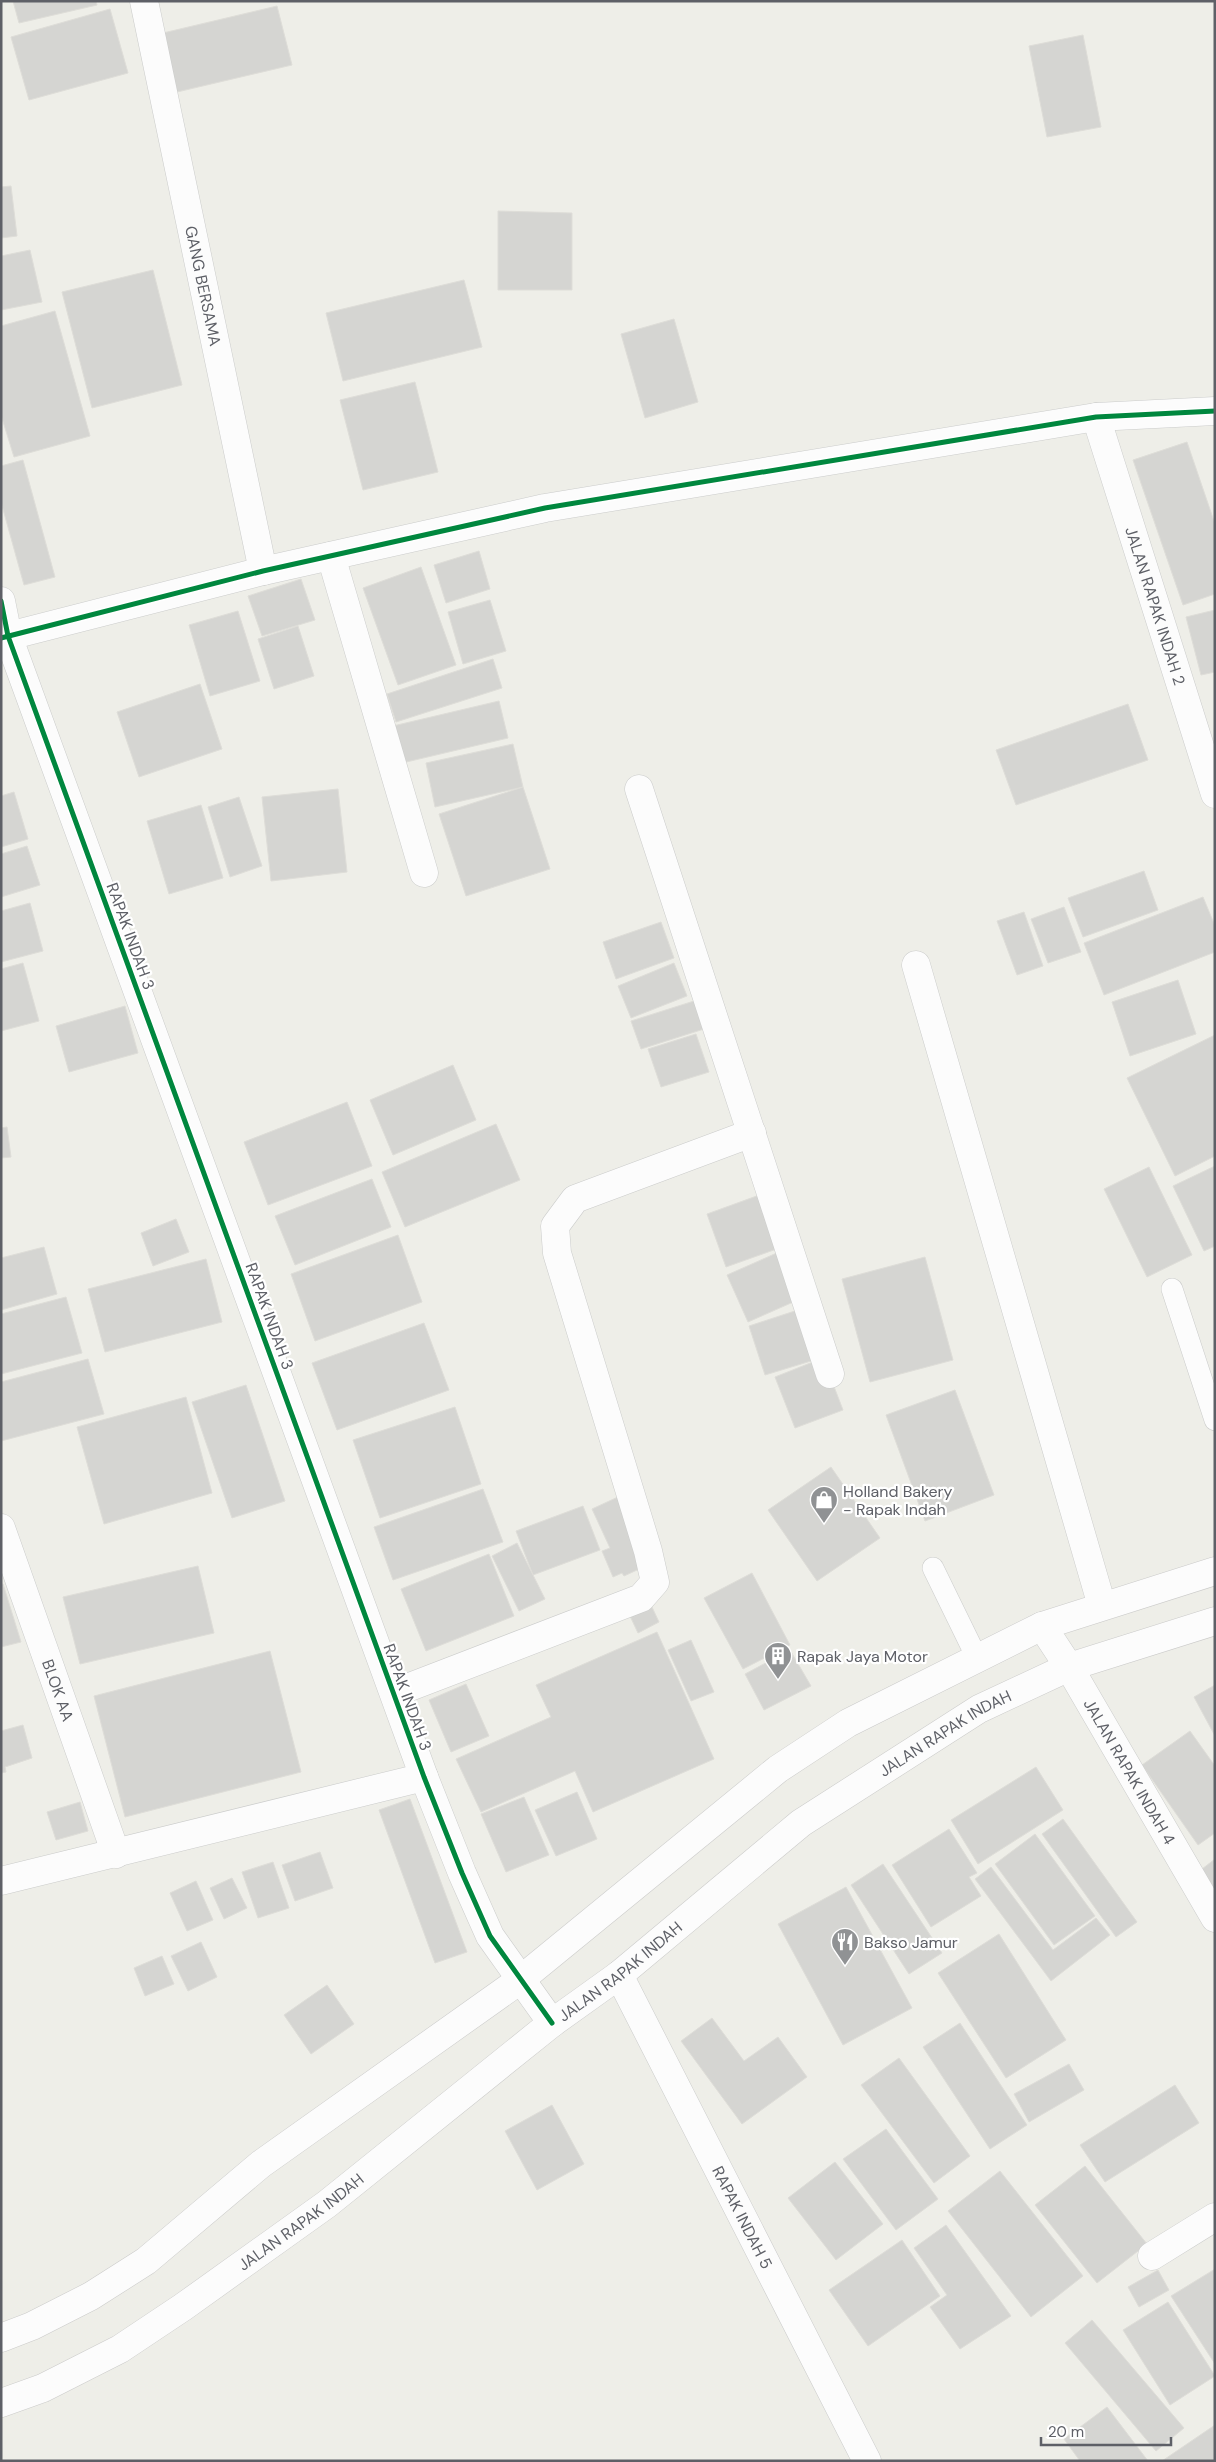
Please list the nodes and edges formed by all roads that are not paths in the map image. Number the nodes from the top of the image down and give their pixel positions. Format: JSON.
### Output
{"nodes":[{"id":1,"x":144,"y":1,"type":"edge"},
{"id":2,"x":1215,"y":411,"type":"edge"},
{"id":3,"x":1096,"y":417,"type":"junction"},
{"id":4,"x":330,"y":556,"type":"junction"},
{"id":5,"x":264,"y":572,"type":"junction"},
{"id":6,"x":1,"y":601,"type":"edge"},
{"id":7,"x":5,"y":637,"type":"edge"},
{"id":8,"x":1210,"y":762,"type":"edge"},
{"id":9,"x":639,"y":789,"type":"dead end"},
{"id":10,"x":1215,"y":794,"type":"edge"},
{"id":11,"x":424,"y":873,"type":"dead end"},
{"id":12,"x":916,"y":965,"type":"dead end"},
{"id":13,"x":752,"y":1133,"type":"junction"},
{"id":14,"x":1172,"y":1289,"type":"dead end"},
{"id":15,"x":830,"y":1374,"type":"dead end"},
{"id":16,"x":1215,"y":1420,"type":"edge"},
{"id":17,"x":1,"y":1528,"type":"edge"},
{"id":18,"x":933,"y":1568,"type":"dead end"},
{"id":19,"x":1215,"y":1571,"type":"edge"},
{"id":20,"x":1102,"y":1606,"type":"junction"},
{"id":21,"x":1215,"y":1621,"type":"edge"},
{"id":22,"x":1042,"y":1626,"type":"junction"},
{"id":23,"x":977,"y":1658,"type":"junction"},
{"id":24,"x":1069,"y":1667,"type":"junction"},
{"id":25,"x":394,"y":1693,"type":"junction"},
{"id":26,"x":424,"y":1776,"type":"junction"},
{"id":27,"x":116,"y":1854,"type":"junction"},
{"id":28,"x":1,"y":1881,"type":"edge"},
{"id":29,"x":1215,"y":1918,"type":"edge"},
{"id":30,"x":619,"y":1975,"type":"junction"},
{"id":31,"x":520,"y":1980,"type":"junction"},
{"id":32,"x":552,"y":2023,"type":"junction"},
{"id":33,"x":1215,"y":2217,"type":"edge"},
{"id":34,"x":1152,"y":2256,"type":"dead end"},
{"id":35,"x":1,"y":2338,"type":"edge"},
{"id":36,"x":1,"y":2403,"type":"edge"},
{"id":37,"x":866,"y":2461,"type":"edge"}],
"edges":[{"from":1,"to":5,"type":"street","name":"GANG BERSAMA"},
{"from":2,"to":3,"type":"street"},
{"from":3,"to":4,"type":"street"},
{"from":3,"to":8,"type":"street","name":"JALAN RAPAK INDAH 2"},
{"from":4,"to":5,"type":"street"},
{"from":4,"to":11,"type":"street"},
{"from":5,"to":7,"type":"street"},
{"from":6,"to":7,"type":"street","name":"RAPAK INDAH 3"},
{"from":7,"to":25,"type":"street","name":"RAPAK INDAH 3"},
{"from":8,"to":10,"type":"street","name":"JALAN RAPAK INDAH 2"},
{"from":9,"to":13,"type":"street"},
{"from":12,"to":20,"type":"street"},
{"from":13,"to":15,"type":"street"},
{"from":13,"to":25,"type":"street"},
{"from":14,"to":16,"type":"lane"},
{"from":17,"to":27,"type":"street","name":"BLOK AA"},
{"from":18,"to":23,"type":"lane"},
{"from":19,"to":20,"type":"street"},
{"from":20,"to":22,"type":"street"},
{"from":21,"to":24,"type":"street","name":"JALAN RAPAK INDAH"},
{"from":22,"to":23,"type":"street"},
{"from":22,"to":24,"type":"street","name":"JALAN RAPAK INDAH 4"},
{"from":23,"to":31,"type":"street"},
{"from":24,"to":29,"type":"street","name":"JALAN RAPAK INDAH 4"},
{"from":24,"to":30,"type":"street","name":"JALAN RAPAK INDAH"},
{"from":25,"to":26,"type":"street","name":"RAPAK INDAH 3"},
{"from":26,"to":27,"type":"street"},
{"from":26,"to":31,"type":"street","name":"RAPAK INDAH 3"},
{"from":27,"to":28,"type":"street"},
{"from":30,"to":32,"type":"street","name":"JALAN RAPAK INDAH"},
{"from":30,"to":37,"type":"street","name":"RAPAK INDAH 5"},
{"from":31,"to":32,"type":"street","name":"RAPAK INDAH 3"},
{"from":31,"to":35,"type":"street"},
{"from":32,"to":36,"type":"street","name":"JALAN RAPAK INDAH"},
{"from":33,"to":34,"type":"street"}]}
